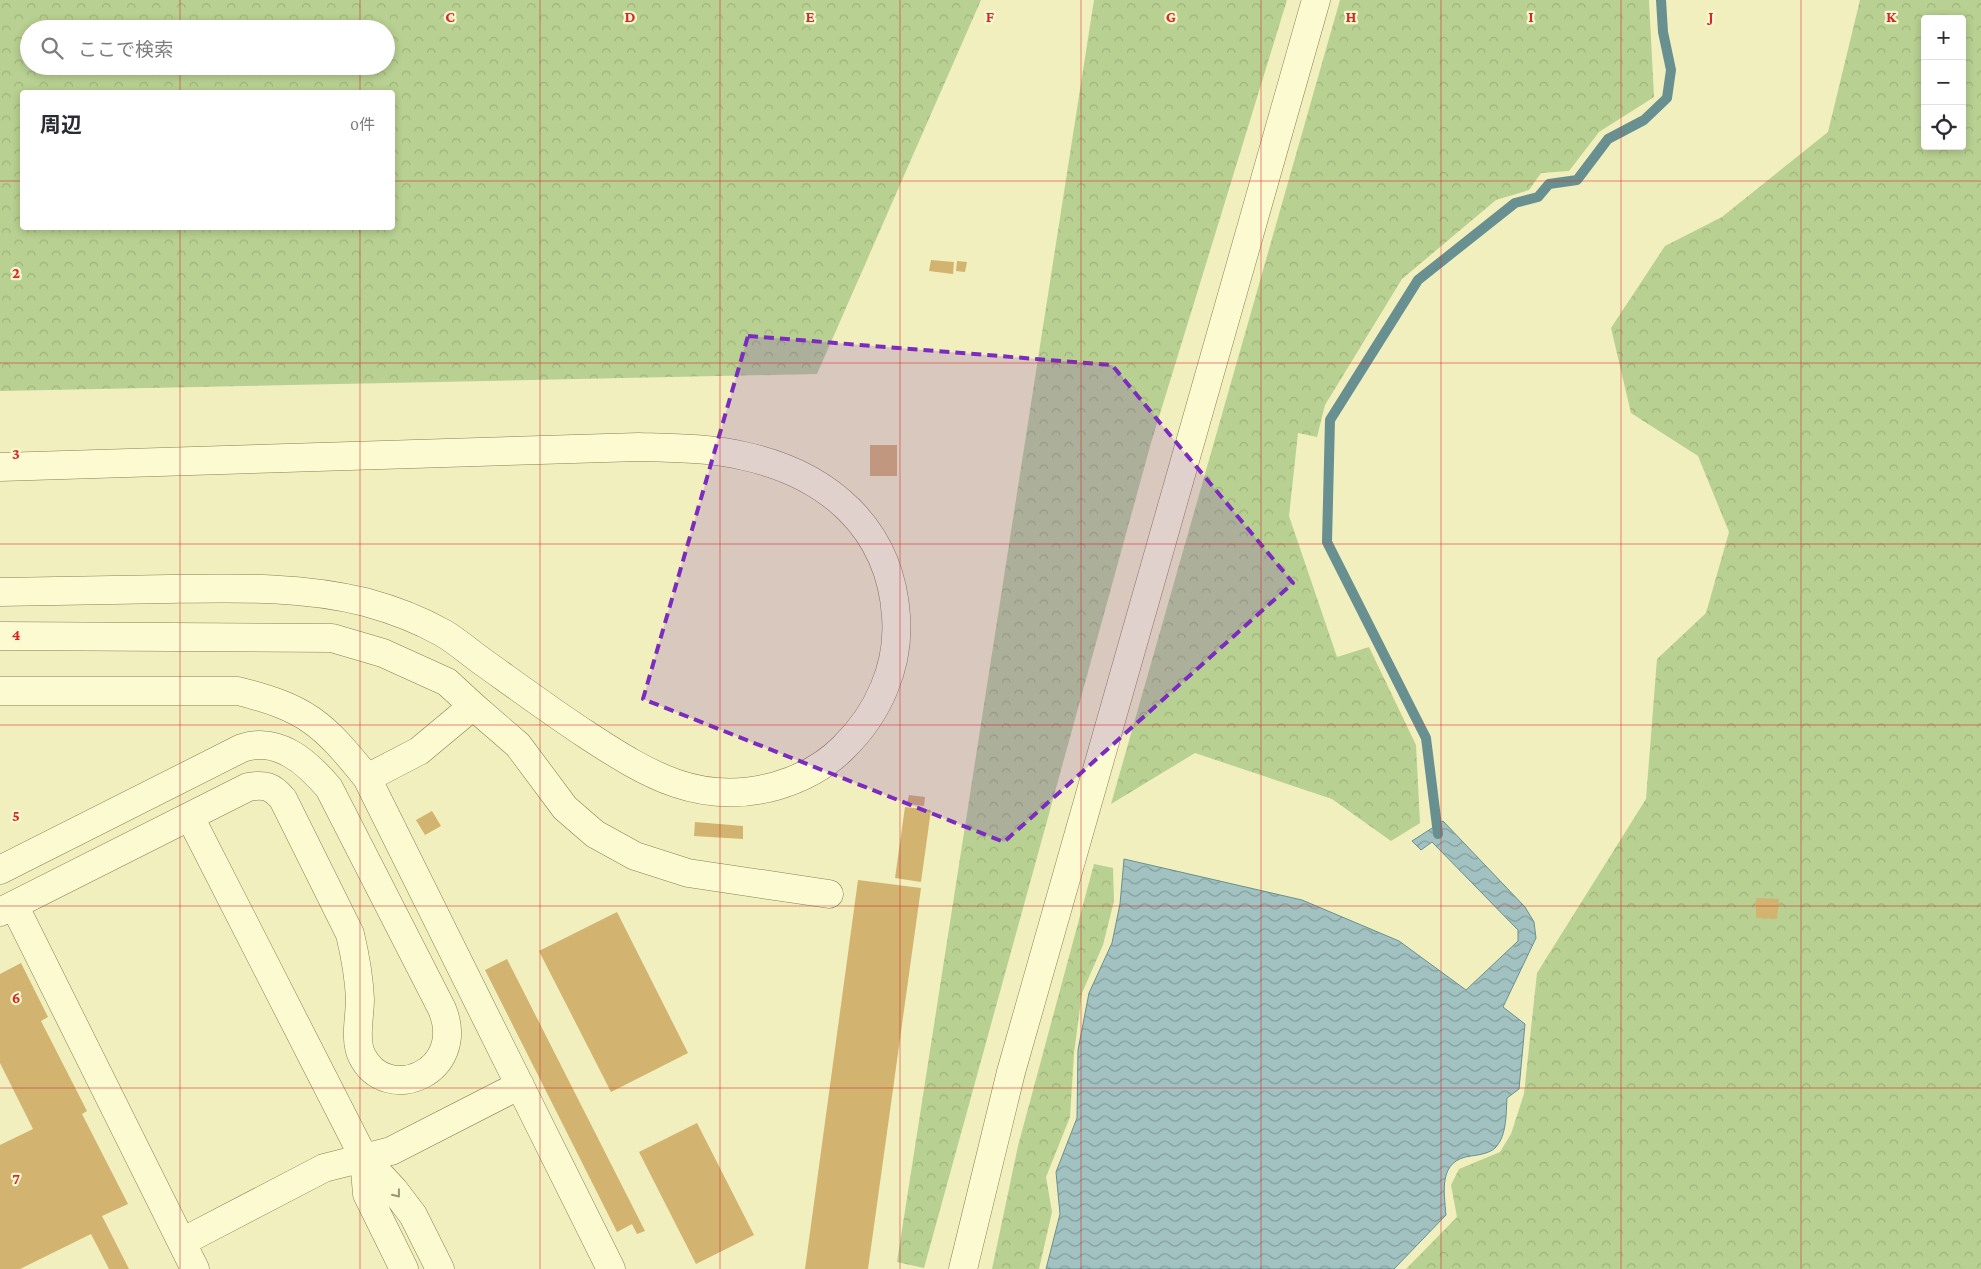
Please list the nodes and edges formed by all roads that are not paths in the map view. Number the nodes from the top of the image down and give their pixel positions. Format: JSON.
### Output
{"nodes":[{"id":1,"x":1316,"y":0,"type":"edge"},
{"id":2,"x":0,"y":467,"type":"edge"},
{"id":3,"x":0,"y":592,"type":"edge"},
{"id":4,"x":0,"y":636,"type":"edge"},
{"id":5,"x":0,"y":691,"type":"edge"},
{"id":6,"x":473,"y":706,"type":"junction"},
{"id":7,"x":367,"y":778,"type":"junction"},
{"id":8,"x":190,"y":817,"type":"junction"},
{"id":9,"x":0,"y":870,"type":"edge"},
{"id":10,"x":829,"y":894,"type":"dead end"},
{"id":11,"x":7,"y":908,"type":"edge"},
{"id":12,"x":520,"y":1085,"type":"junction"},
{"id":13,"x":364,"y":1158,"type":"junction"},
{"id":14,"x":182,"y":1242,"type":"junction"},
{"id":15,"x":195,"y":1269,"type":"edge"},
{"id":16,"x":404,"y":1269,"type":"edge"},
{"id":17,"x":440,"y":1269,"type":"edge"},
{"id":18,"x":611,"y":1269,"type":"edge"},
{"id":19,"x":963,"y":1269,"type":"edge"}],
"edges":[{"from":1,"to":19,"type":"street"},
{"from":2,"to":3,"type":"street"},
{"from":4,"to":6,"type":"street"},
{"from":5,"to":7,"type":"street"},
{"from":6,"to":7,"type":"street"},
{"from":6,"to":10,"type":"street"},
{"from":7,"to":12,"type":"street"},
{"from":8,"to":9,"type":"street"},
{"from":8,"to":11,"type":"street"},
{"from":8,"to":13,"type":"street"},
{"from":11,"to":14,"type":"street"},
{"from":12,"to":13,"type":"street"},
{"from":12,"to":18,"type":"street"},
{"from":13,"to":14,"type":"street"},
{"from":13,"to":16,"type":"street"},
{"from":13,"to":17,"type":"street","one_way":true},
{"from":14,"to":15,"type":"street"}]}
